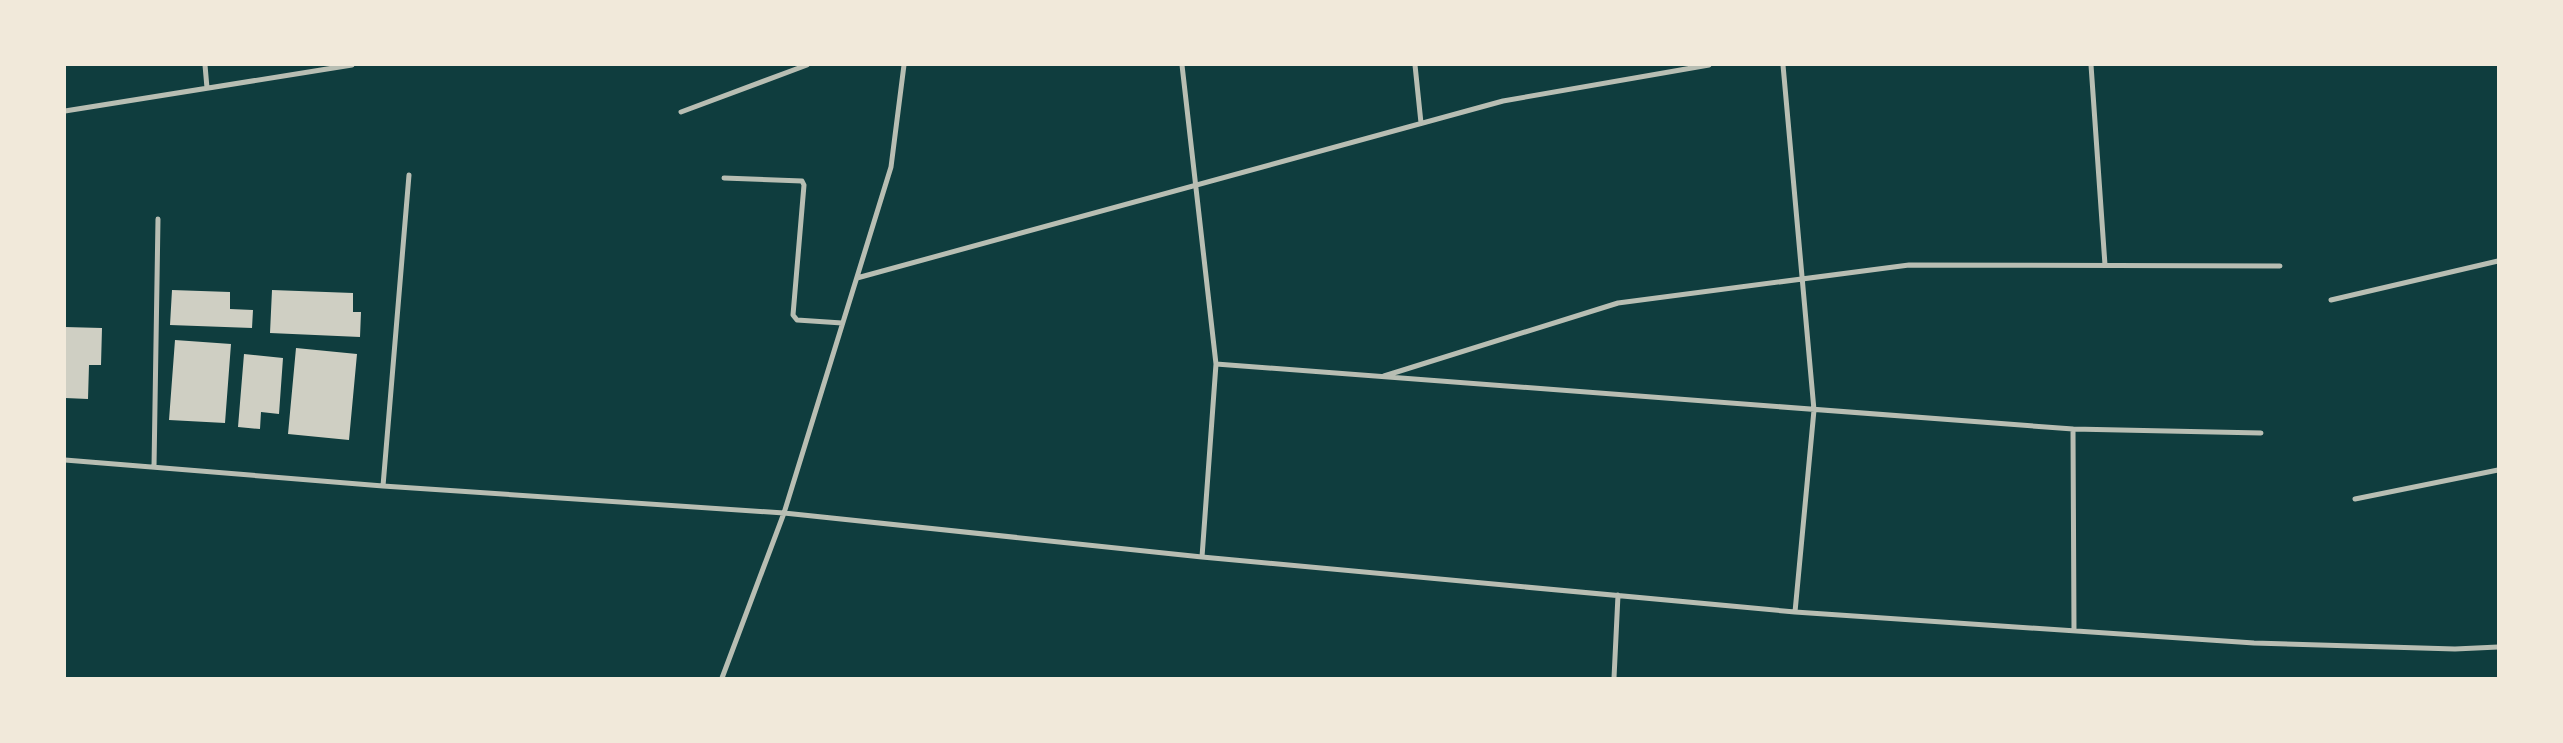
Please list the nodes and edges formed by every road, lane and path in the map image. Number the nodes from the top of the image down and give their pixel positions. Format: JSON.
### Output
{"nodes":[{"id":1,"x":205,"y":65,"type":"edge"},
{"id":2,"x":352,"y":65,"type":"edge"},
{"id":3,"x":807,"y":65,"type":"edge"},
{"id":4,"x":904,"y":65,"type":"edge"},
{"id":5,"x":1182,"y":65,"type":"edge"},
{"id":6,"x":1416,"y":65,"type":"edge"},
{"id":7,"x":1709,"y":65,"type":"edge"},
{"id":8,"x":1783,"y":65,"type":"edge"},
{"id":9,"x":2091,"y":65,"type":"edge"},
{"id":10,"x":207,"y":88,"type":"junction"},
{"id":11,"x":65,"y":110,"type":"edge"},
{"id":12,"x":681,"y":112,"type":"dead end"},
{"id":13,"x":1421,"y":123,"type":"junction"},
{"id":14,"x":409,"y":175,"type":"dead end"},
{"id":15,"x":724,"y":178,"type":"dead end"},
{"id":16,"x":1195,"y":184,"type":"junction"},
{"id":17,"x":158,"y":219,"type":"dead end"},
{"id":18,"x":2498,"y":261,"type":"edge"},
{"id":19,"x":2105,"y":265,"type":"junction"},
{"id":20,"x":2280,"y":266,"type":"dead end"},
{"id":21,"x":857,"y":278,"type":"junction"},
{"id":22,"x":1803,"y":279,"type":"junction"},
{"id":23,"x":2331,"y":300,"type":"dead end"},
{"id":24,"x":842,"y":323,"type":"junction"},
{"id":25,"x":1216,"y":364,"type":"junction"},
{"id":26,"x":1381,"y":377,"type":"junction"},
{"id":27,"x":1814,"y":410,"type":"junction"},
{"id":28,"x":2073,"y":429,"type":"junction"},
{"id":29,"x":2261,"y":433,"type":"dead end"},
{"id":30,"x":65,"y":460,"type":"edge"},
{"id":31,"x":154,"y":467,"type":"junction"},
{"id":32,"x":2498,"y":470,"type":"edge"},
{"id":33,"x":383,"y":486,"type":"junction"},
{"id":34,"x":2355,"y":499,"type":"dead end"},
{"id":35,"x":784,"y":513,"type":"junction"},
{"id":36,"x":1202,"y":557,"type":"junction"},
{"id":37,"x":1618,"y":595,"type":"junction"},
{"id":38,"x":1795,"y":612,"type":"junction"},
{"id":39,"x":2074,"y":631,"type":"junction"},
{"id":40,"x":2498,"y":647,"type":"edge"},
{"id":41,"x":722,"y":678,"type":"edge"},
{"id":42,"x":1614,"y":678,"type":"edge"}],
"edges":[{"from":1,"to":10,"type":"street"},
{"from":2,"to":10,"type":"street"},
{"from":3,"to":12,"type":"street"},
{"from":4,"to":21,"type":"street"},
{"from":5,"to":16,"type":"street"},
{"from":6,"to":13,"type":"street"},
{"from":7,"to":13,"type":"street"},
{"from":8,"to":22,"type":"street"},
{"from":9,"to":19,"type":"street"},
{"from":10,"to":11,"type":"street"},
{"from":13,"to":16,"type":"street"},
{"from":14,"to":33,"type":"street"},
{"from":15,"to":24,"type":"street"},
{"from":16,"to":21,"type":"street"},
{"from":16,"to":25,"type":"street"},
{"from":17,"to":31,"type":"street"},
{"from":18,"to":23,"type":"street"},
{"from":19,"to":20,"type":"street"},
{"from":19,"to":22,"type":"street"},
{"from":21,"to":24,"type":"street"},
{"from":22,"to":26,"type":"street"},
{"from":22,"to":27,"type":"street"},
{"from":24,"to":35,"type":"street"},
{"from":25,"to":26,"type":"street"},
{"from":25,"to":36,"type":"street"},
{"from":26,"to":27,"type":"street"},
{"from":27,"to":28,"type":"street"},
{"from":27,"to":38,"type":"street"},
{"from":28,"to":29,"type":"street"},
{"from":28,"to":39,"type":"street"},
{"from":30,"to":31,"type":"street"},
{"from":31,"to":33,"type":"street"},
{"from":32,"to":34,"type":"street"},
{"from":33,"to":35,"type":"street"},
{"from":35,"to":36,"type":"street"},
{"from":35,"to":41,"type":"street"},
{"from":36,"to":37,"type":"street"},
{"from":37,"to":38,"type":"street"},
{"from":37,"to":42,"type":"street"},
{"from":38,"to":39,"type":"street"},
{"from":39,"to":40,"type":"street"}]}
